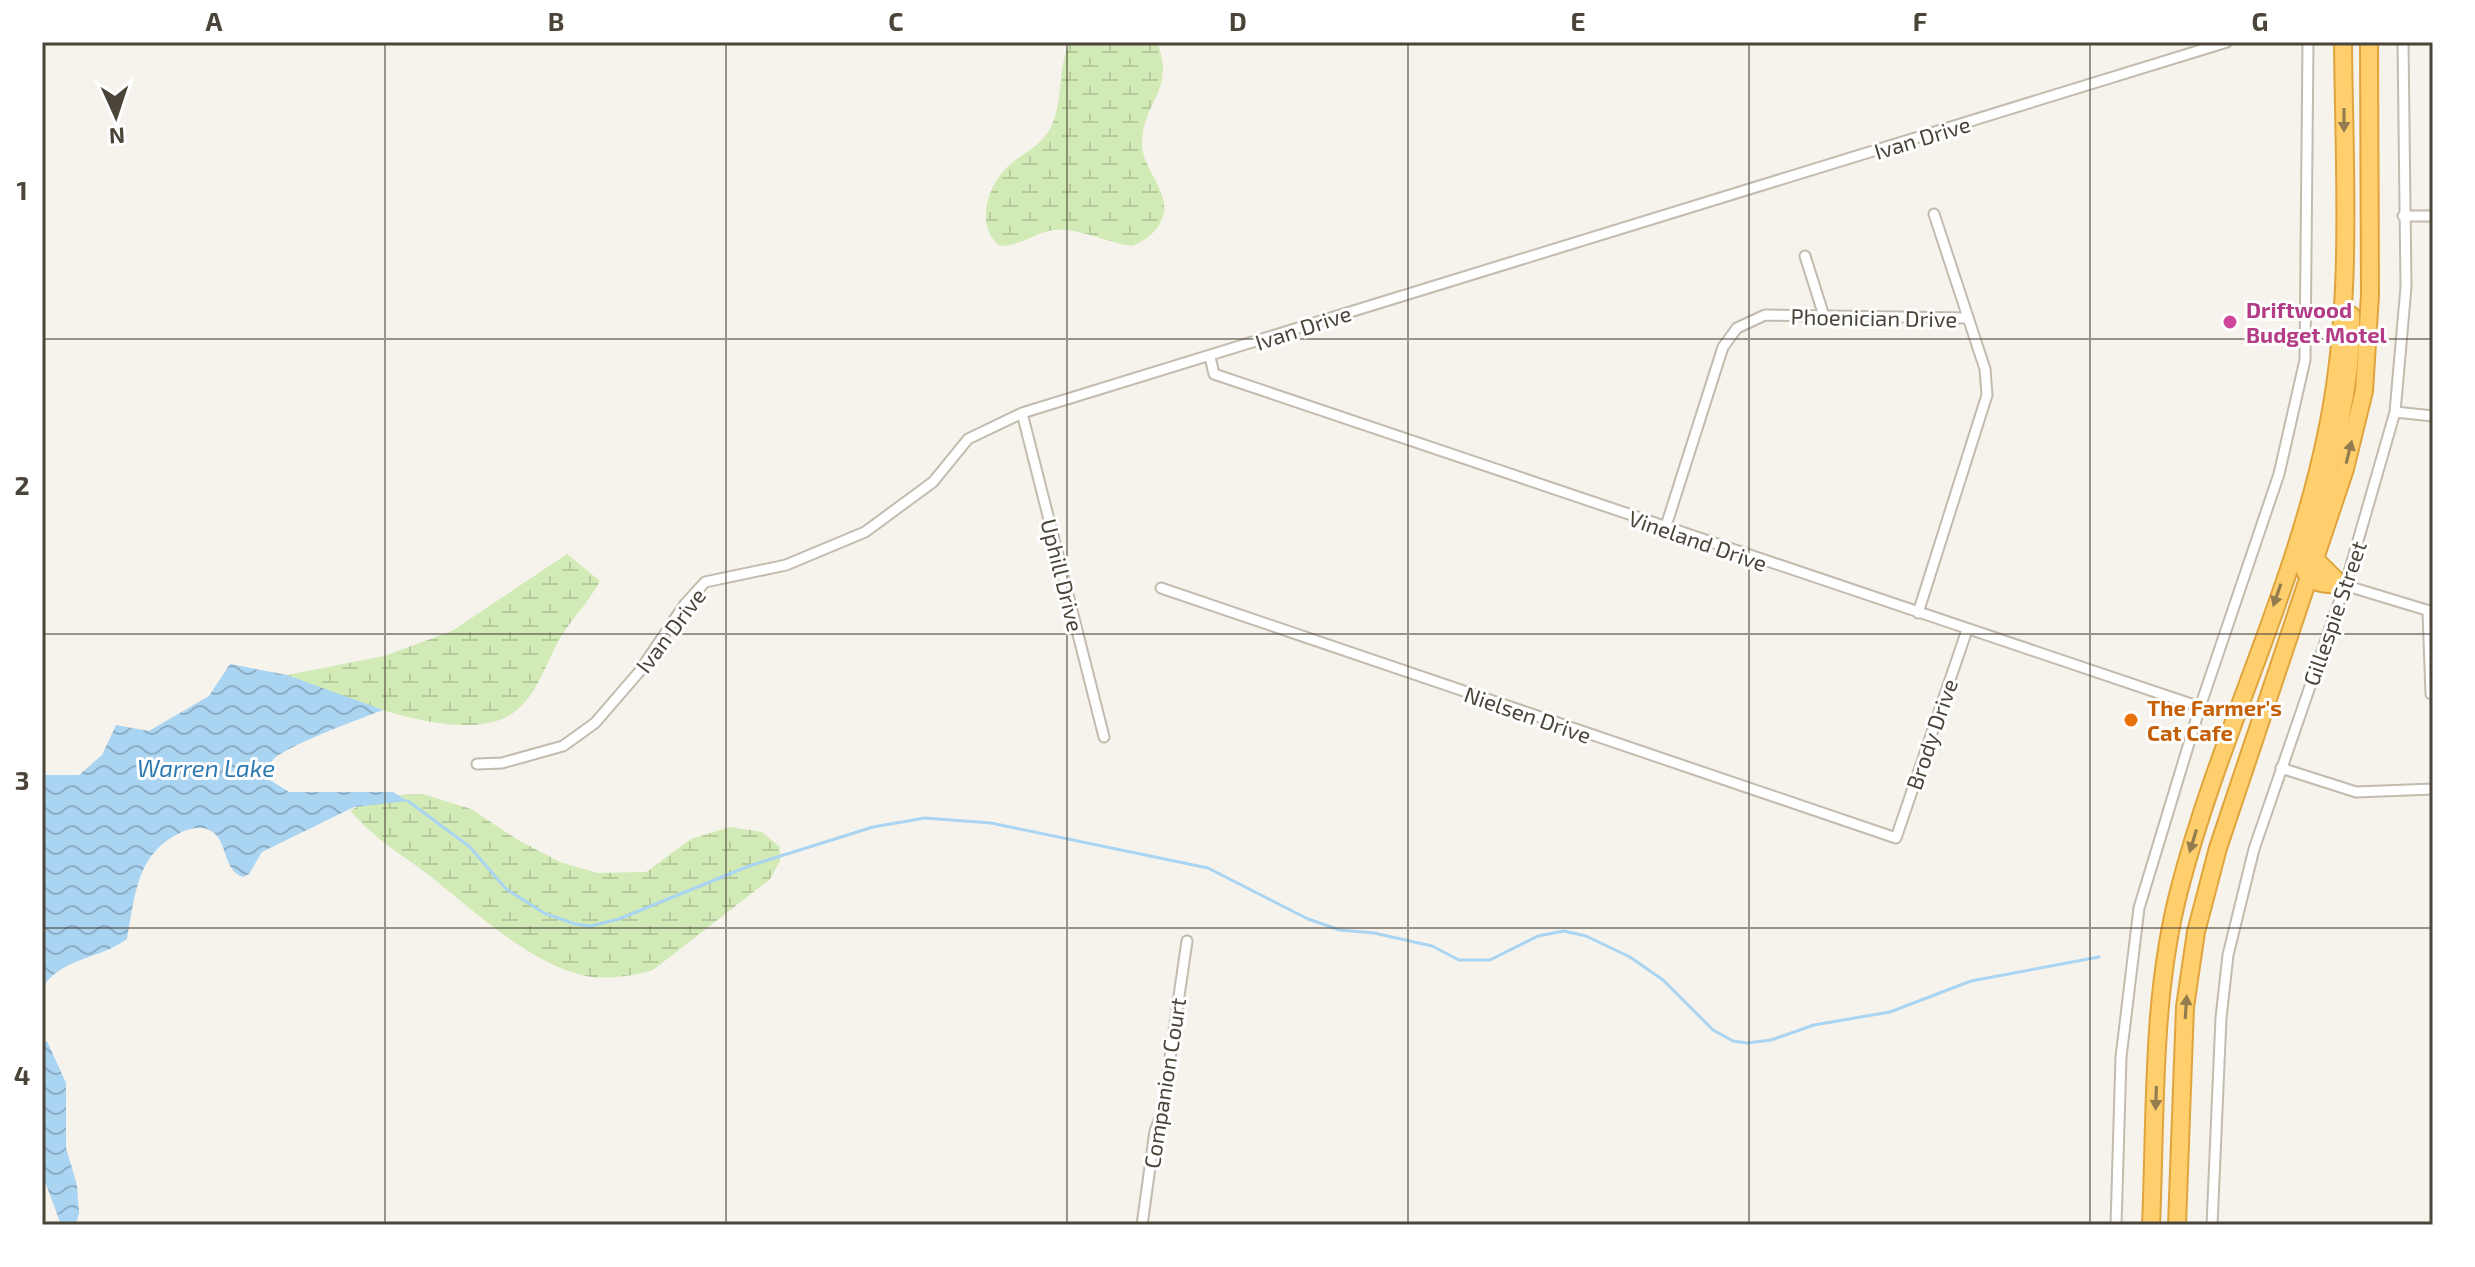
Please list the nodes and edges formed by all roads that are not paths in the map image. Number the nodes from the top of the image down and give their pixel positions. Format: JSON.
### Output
{"nodes":[{"id":1,"x":2227,"y":42,"type":"edge"},
{"id":2,"x":2308,"y":42,"type":"edge"},
{"id":3,"x":2343,"y":42,"type":"edge"},
{"id":4,"x":2369,"y":42,"type":"edge"},
{"id":5,"x":2403,"y":42,"type":"edge"},
{"id":6,"x":1934,"y":214,"type":"dead end"},
{"id":7,"x":2403,"y":216,"type":"junction"},
{"id":8,"x":2433,"y":216,"type":"edge"},
{"id":9,"x":1805,"y":256,"type":"dead end"},
{"id":10,"x":2343,"y":291,"type":"junction"},
{"id":11,"x":1824,"y":316,"type":"junction"},
{"id":12,"x":1968,"y":318,"type":"junction"},
{"id":13,"x":1210,"y":357,"type":"junction"},
{"id":14,"x":2395,"y":412,"type":"junction"},
{"id":15,"x":1022,"y":413,"type":"junction"},
{"id":16,"x":2433,"y":416,"type":"edge"},
{"id":17,"x":1665,"y":529,"type":"junction"},
{"id":18,"x":2316,"y":560,"type":"junction"},
{"id":19,"x":2309,"y":580,"type":"junction"},
{"id":20,"x":2342,"y":585,"type":"junction"},
{"id":21,"x":1161,"y":588,"type":"dead end"},
{"id":22,"x":2431,"y":612,"type":"edge"},
{"id":23,"x":1918,"y":613,"type":"junction"},
{"id":24,"x":1967,"y":630,"type":"junction"},
{"id":25,"x":2431,"y":694,"type":"dead end"},
{"id":26,"x":2200,"y":707,"type":"junction"},
{"id":27,"x":1104,"y":737,"type":"dead end"},
{"id":28,"x":477,"y":764,"type":"dead end"},
{"id":29,"x":2281,"y":768,"type":"junction"},
{"id":30,"x":2433,"y":789,"type":"edge"},
{"id":31,"x":1896,"y":838,"type":"joint"},
{"id":32,"x":1187,"y":941,"type":"dead end"},
{"id":33,"x":1142,"y":1225,"type":"edge"},
{"id":34,"x":2116,"y":1225,"type":"edge"},
{"id":35,"x":2151,"y":1225,"type":"edge"},
{"id":36,"x":2177,"y":1225,"type":"edge"},
{"id":37,"x":2212,"y":1225,"type":"edge"}],
"edges":[{"from":1,"to":13,"type":"street","name":"Ivan Drive"},
{"from":2,"to":26,"type":"street"},
{"from":3,"to":10,"type":"highway","one_way":true},
{"from":18,"to":4,"type":"highway","one_way":true},
{"from":5,"to":7,"type":"street","name":"Gillespie Street"},
{"from":6,"to":12,"type":"street"},
{"from":7,"to":8,"type":"street"},
{"from":7,"to":14,"type":"street","name":"Gillespie Street"},
{"from":9,"to":11,"type":"street"},
{"from":10,"to":19,"type":"highway"},
{"from":10,"to":35,"type":"highway","one_way":true},
{"from":11,"to":12,"type":"street","name":"Phoenician Drive"},
{"from":11,"to":17,"type":"street","name":"Phoenician Drive"},
{"from":12,"to":23,"type":"street","name":"Phoenician Drive"},
{"from":13,"to":15,"type":"street","name":"Ivan Drive"},
{"from":13,"to":17,"type":"street","name":"Vineland Drive"},
{"from":14,"to":16,"type":"street"},
{"from":14,"to":20,"type":"street","name":"Gillespie Street"},
{"from":15,"to":27,"type":"street","name":"Uphill Drive"},
{"from":15,"to":28,"type":"street","name":"Ivan Drive"},
{"from":17,"to":23,"type":"street","name":"Vineland Drive"},
{"from":18,"to":19,"type":"highway"},
{"from":18,"to":20,"type":"highway"},
{"from":19,"to":20,"type":"highway"},
{"from":36,"to":19,"type":"highway","one_way":true},
{"from":20,"to":22,"type":"street"},
{"from":20,"to":29,"type":"street","name":"Gillespie Street"},
{"from":21,"to":31,"type":"street","name":"Nielsen Drive"},
{"from":22,"to":25,"type":"street"},
{"from":23,"to":24,"type":"street","name":"Vineland Drive"},
{"from":24,"to":26,"type":"street","name":"Vineland Drive"},
{"from":24,"to":31,"type":"street","name":"Brody Drive"},
{"from":26,"to":34,"type":"street"},
{"from":29,"to":30,"type":"street"},
{"from":29,"to":37,"type":"street","name":"Gillespie Street"},
{"from":32,"to":33,"type":"street","name":"Companion Court"}]}
